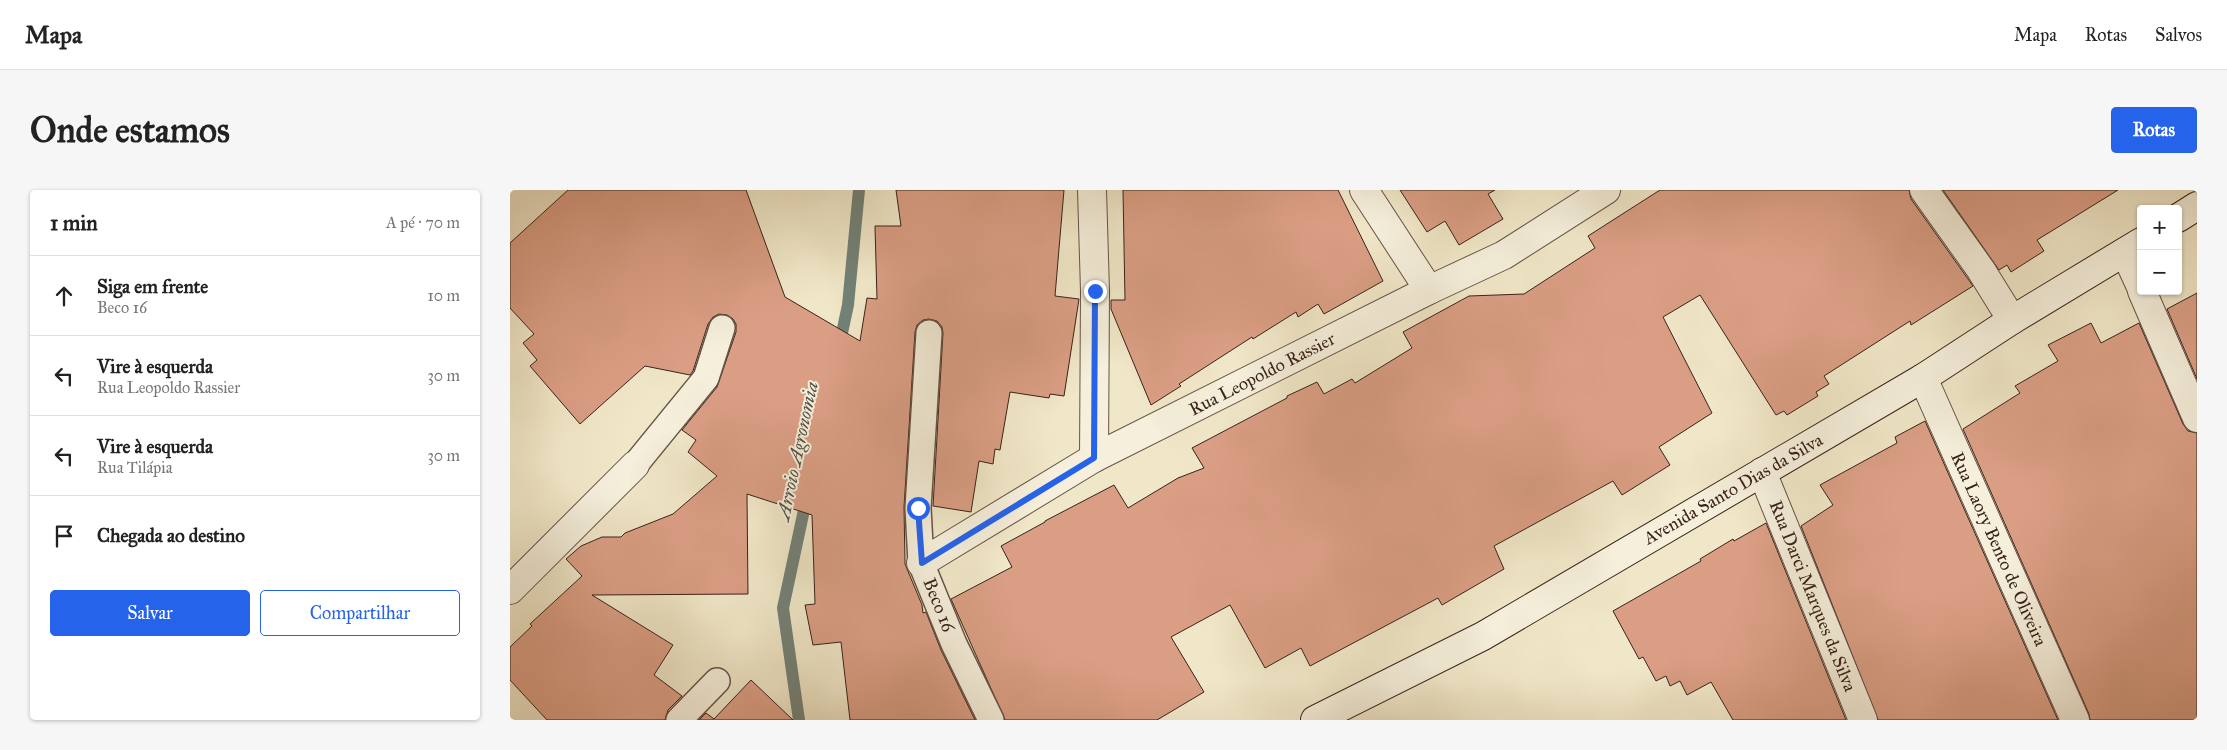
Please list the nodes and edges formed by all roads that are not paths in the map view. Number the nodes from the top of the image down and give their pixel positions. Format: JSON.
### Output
{"nodes":[{"id":1,"x":1092,"y":190,"type":"edge"},
{"id":2,"x":1364,"y":190,"type":"edge"},
{"id":3,"x":1606,"y":190,"type":"edge"},
{"id":4,"x":1924,"y":190,"type":"edge"},
{"id":5,"x":2197,"y":206,"type":"edge"},
{"id":6,"x":2182,"y":215,"type":"edge"},
{"id":7,"x":2133,"y":247,"type":"edge"},
{"id":8,"x":2137,"y":268,"type":"edge"},
{"id":9,"x":1429,"y":290,"type":"junction"},
{"id":10,"x":2144,"y":295,"type":"edge"},
{"id":11,"x":2012,"y":320,"type":"junction"},
{"id":12,"x":722,"y":328,"type":"dead end"},
{"id":13,"x":929,"y":333,"type":"dead end"},
{"id":14,"x":1922,"y":378,"type":"junction"},
{"id":15,"x":2197,"y":418,"type":"edge"},
{"id":16,"x":1094,"y":458,"type":"junction"},
{"id":17,"x":635,"y":465,"type":"joint"},
{"id":18,"x":1762,"y":472,"type":"junction"},
{"id":19,"x":922,"y":563,"type":"junction"},
{"id":20,"x":510,"y":590,"type":"edge"},
{"id":21,"x":717,"y":681,"type":"dead end"},
{"id":22,"x":678,"y":720,"type":"edge"},
{"id":23,"x":991,"y":720,"type":"edge"},
{"id":24,"x":1315,"y":720,"type":"edge"},
{"id":25,"x":1863,"y":720,"type":"edge"},
{"id":26,"x":2075,"y":720,"type":"edge"}],
"edges":[{"from":1,"to":16,"type":"street"},
{"from":2,"to":9,"type":"street"},
{"from":3,"to":9,"type":"street","name":"Rua Leopoldo Rassier"},
{"from":4,"to":11,"type":"street"},
{"from":5,"to":6,"type":"street"},
{"from":7,"to":8,"type":"street"},
{"from":7,"to":11,"type":"street","name":"Avenida Santo Dias da Silva"},
{"from":9,"to":16,"type":"street","name":"Rua Leopoldo Rassier"},
{"from":10,"to":15,"type":"street"},
{"from":11,"to":14,"type":"street","name":"Avenida Santo Dias da Silva"},
{"from":12,"to":17,"type":"lane"},
{"from":13,"to":19,"type":"lane","name":"Beco 16"},
{"from":14,"to":18,"type":"street","name":"Avenida Santo Dias da Silva"},
{"from":14,"to":26,"type":"street","name":"Rua Laory Bento de Oliveira"},
{"from":16,"to":19,"type":"street","name":"Rua Leopoldo Rassier"},
{"from":17,"to":20,"type":"street"},
{"from":18,"to":24,"type":"street","name":"Avenida Santo Dias da Silva"},
{"from":18,"to":25,"type":"street","name":"Rua Darci Marques da Silva"},
{"from":19,"to":23,"type":"lane","name":"Beco 16"},
{"from":21,"to":22,"type":"lane"}]}
